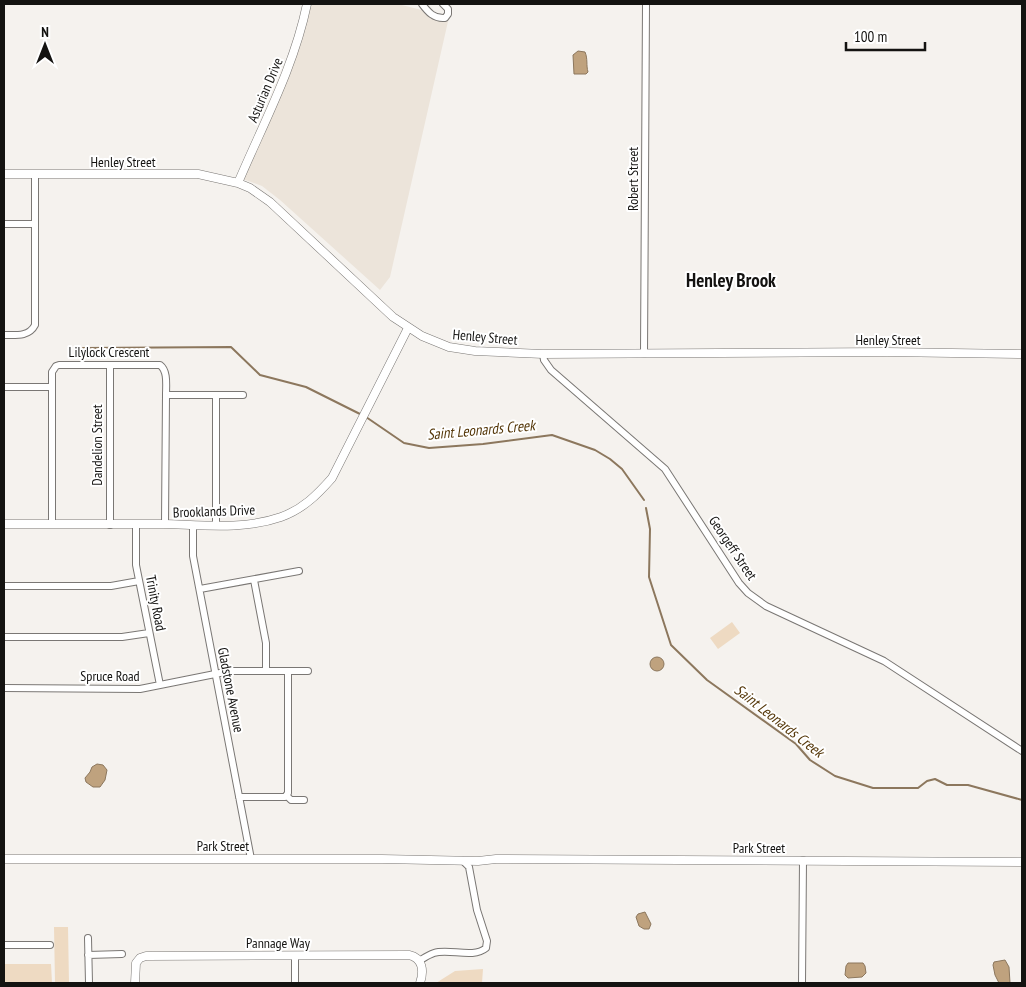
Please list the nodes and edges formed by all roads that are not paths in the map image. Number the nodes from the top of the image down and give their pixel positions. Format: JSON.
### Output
{"nodes":[{"id":1,"x":307,"y":4,"type":"edge"},
{"id":2,"x":422,"y":4,"type":"edge"},
{"id":3,"x":442,"y":4,"type":"edge"},
{"id":4,"x":646,"y":4,"type":"edge"},
{"id":5,"x":4,"y":174,"type":"edge"},
{"id":6,"x":35,"y":174,"type":"junction"},
{"id":7,"x":238,"y":183,"type":"junction"},
{"id":8,"x":4,"y":224,"type":"edge"},
{"id":9,"x":35,"y":224,"type":"junction"},
{"id":10,"x":408,"y":328,"type":"junction"},
{"id":11,"x":4,"y":335,"type":"edge"},
{"id":12,"x":543,"y":354,"type":"junction"},
{"id":13,"x":644,"y":354,"type":"junction"},
{"id":14,"x":1022,"y":354,"type":"edge"},
{"id":15,"x":110,"y":365,"type":"junction"},
{"id":16,"x":4,"y":387,"type":"edge"},
{"id":17,"x":52,"y":387,"type":"junction"},
{"id":18,"x":166,"y":395,"type":"junction"},
{"id":19,"x":216,"y":395,"type":"junction"},
{"id":20,"x":244,"y":395,"type":"dead end"},
{"id":21,"x":4,"y":524,"type":"edge"},
{"id":22,"x":52,"y":524,"type":"junction"},
{"id":23,"x":165,"y":524,"type":"junction"},
{"id":24,"x":110,"y":525,"type":"junction"},
{"id":25,"x":136,"y":525,"type":"junction"},
{"id":26,"x":216,"y":525,"type":"junction"},
{"id":27,"x":193,"y":526,"type":"junction"},
{"id":28,"x":299,"y":571,"type":"dead end"},
{"id":29,"x":254,"y":580,"type":"junction"},
{"id":30,"x":139,"y":581,"type":"junction"},
{"id":31,"x":4,"y":586,"type":"edge"},
{"id":32,"x":200,"y":589,"type":"junction"},
{"id":33,"x":150,"y":632,"type":"junction"},
{"id":34,"x":4,"y":637,"type":"edge"},
{"id":35,"x":266,"y":670,"type":"junction"},
{"id":36,"x":288,"y":671,"type":"junction"},
{"id":37,"x":308,"y":671,"type":"dead end"},
{"id":38,"x":216,"y":673,"type":"junction"},
{"id":39,"x":160,"y":685,"type":"junction"},
{"id":40,"x":4,"y":688,"type":"edge"},
{"id":41,"x":1022,"y":751,"type":"edge"},
{"id":42,"x":287,"y":796,"type":"junction"},
{"id":43,"x":239,"y":797,"type":"junction"},
{"id":44,"x":304,"y":800,"type":"dead end"},
{"id":45,"x":4,"y":859,"type":"edge"},
{"id":46,"x":251,"y":859,"type":"junction"},
{"id":47,"x":443,"y":860,"type":"junction"},
{"id":48,"x":496,"y":860,"type":"junction"},
{"id":49,"x":803,"y":860,"type":"junction"},
{"id":50,"x":463,"y":861,"type":"junction"},
{"id":51,"x":1022,"y":862,"type":"edge"},
{"id":52,"x":88,"y":938,"type":"dead end"},
{"id":53,"x":4,"y":945,"type":"edge"},
{"id":54,"x":50,"y":946,"type":"dead end"},
{"id":55,"x":122,"y":954,"type":"dead end"},
{"id":56,"x":88,"y":955,"type":"junction"},
{"id":57,"x":295,"y":956,"type":"junction"},
{"id":58,"x":419,"y":961,"type":"junction"},
{"id":59,"x":89,"y":983,"type":"edge"},
{"id":60,"x":135,"y":983,"type":"edge"},
{"id":61,"x":295,"y":983,"type":"edge"},
{"id":62,"x":420,"y":983,"type":"edge"},
{"id":63,"x":802,"y":983,"type":"edge"}],
"edges":[{"from":1,"to":7,"type":"street","name":"Asturian Drive"},
{"from":2,"to":3,"type":"street"},
{"from":4,"to":13,"type":"street","name":"Robert Street"},
{"from":5,"to":6,"type":"street","name":"Henley Street"},
{"from":6,"to":7,"type":"street","name":"Henley Street"},
{"from":6,"to":9,"type":"street"},
{"from":7,"to":10,"type":"street","name":"Henley Street"},
{"from":8,"to":9,"type":"street"},
{"from":9,"to":11,"type":"street"},
{"from":10,"to":12,"type":"street","name":"Henley Street"},
{"from":10,"to":26,"type":"street","name":"Brooklands Drive"},
{"from":12,"to":13,"type":"street","name":"Henley Street"},
{"from":12,"to":41,"type":"street","name":"Georgeff Street"},
{"from":13,"to":14,"type":"street","name":"Henley Street"},
{"from":15,"to":17,"type":"street","name":"Lilylock Crescent"},
{"from":15,"to":18,"type":"street","name":"Lilylock Crescent"},
{"from":15,"to":24,"type":"street","name":"Dandelion Street"},
{"from":16,"to":17,"type":"street"},
{"from":17,"to":22,"type":"street","name":"Lilylock Crescent"},
{"from":18,"to":19,"type":"street"},
{"from":18,"to":23,"type":"street","name":"Lilylock Crescent"},
{"from":19,"to":20,"type":"street"},
{"from":19,"to":26,"type":"street"},
{"from":21,"to":22,"type":"street","name":"Brooklands Drive"},
{"from":22,"to":24,"type":"street","name":"Brooklands Drive"},
{"from":23,"to":25,"type":"street","name":"Brooklands Drive"},
{"from":23,"to":27,"type":"street","name":"Brooklands Drive"},
{"from":24,"to":25,"type":"street","name":"Brooklands Drive"},
{"from":25,"to":30,"type":"street","name":"Trinity Road"},
{"from":26,"to":27,"type":"street","name":"Brooklands Drive"},
{"from":27,"to":32,"type":"street","name":"Gladstone Avenue"},
{"from":28,"to":29,"type":"street"},
{"from":29,"to":32,"type":"street"},
{"from":29,"to":35,"type":"street"},
{"from":30,"to":31,"type":"street"},
{"from":30,"to":33,"type":"street","name":"Trinity Road"},
{"from":32,"to":38,"type":"street","name":"Gladstone Avenue"},
{"from":33,"to":34,"type":"street"},
{"from":33,"to":39,"type":"street","name":"Trinity Road"},
{"from":35,"to":36,"type":"street","name":"Spruce Road"},
{"from":35,"to":38,"type":"street","name":"Spruce Road"},
{"from":36,"to":37,"type":"street","name":"Spruce Road"},
{"from":36,"to":42,"type":"street"},
{"from":38,"to":39,"type":"street","name":"Spruce Road"},
{"from":38,"to":43,"type":"street","name":"Gladstone Avenue"},
{"from":39,"to":40,"type":"street","name":"Spruce Road"},
{"from":42,"to":43,"type":"street"},
{"from":42,"to":44,"type":"street"},
{"from":43,"to":46,"type":"street","name":"Gladstone Avenue"},
{"from":45,"to":46,"type":"street","name":"Park Street"},
{"from":46,"to":47,"type":"street","name":"Park Street"},
{"from":47,"to":48,"type":"street","name":"Park Street"},
{"from":47,"to":50,"type":"street","name":"Park Street"},
{"from":48,"to":49,"type":"street","name":"Park Street"},
{"from":48,"to":50,"type":"street","name":"Park Street"},
{"from":49,"to":51,"type":"street","name":"Park Street"},
{"from":49,"to":63,"type":"street"},
{"from":50,"to":58,"type":"street"},
{"from":52,"to":56,"type":"street"},
{"from":53,"to":54,"type":"street"},
{"from":55,"to":56,"type":"street"},
{"from":56,"to":59,"type":"street"},
{"from":57,"to":58,"type":"street","name":"Pannage Way"},
{"from":57,"to":60,"type":"street","name":"Pannage Way"},
{"from":57,"to":61,"type":"street"},
{"from":58,"to":62,"type":"street"}]}
